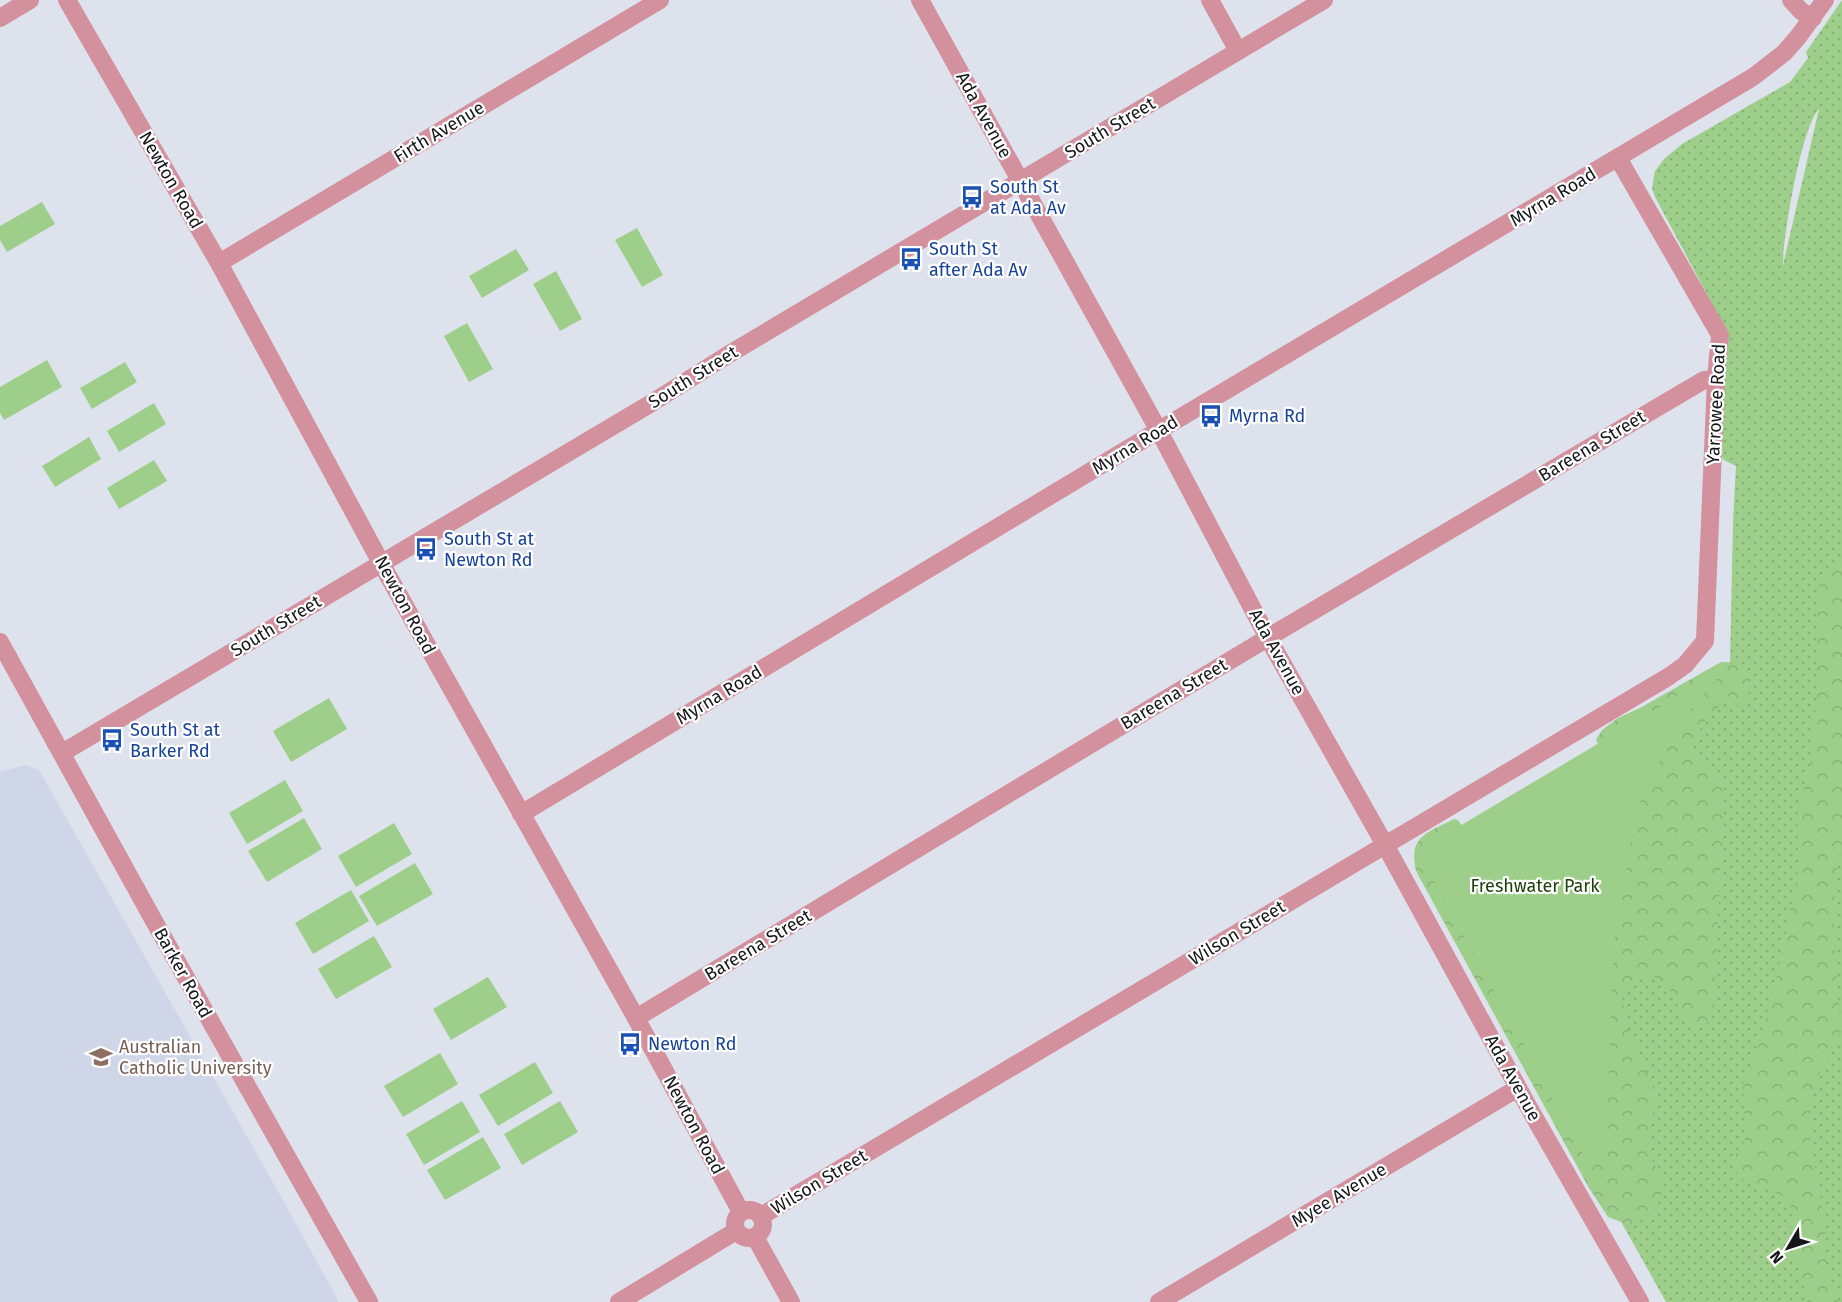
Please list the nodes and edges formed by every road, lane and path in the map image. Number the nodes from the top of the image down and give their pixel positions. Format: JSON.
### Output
{"nodes":[{"id":1,"x":30,"y":0,"type":"edge"},
{"id":2,"x":68,"y":0,"type":"edge"},
{"id":3,"x":660,"y":0,"type":"edge"},
{"id":4,"x":920,"y":0,"type":"edge"},
{"id":5,"x":1210,"y":0,"type":"edge"},
{"id":6,"x":1324,"y":0,"type":"edge"},
{"id":7,"x":1791,"y":0,"type":"edge"},
{"id":8,"x":1825,"y":0,"type":"edge"},
{"id":9,"x":0,"y":18,"type":"edge"},
{"id":10,"x":1813,"y":18,"type":"junction"},
{"id":11,"x":1238,"y":51,"type":"junction"},
{"id":12,"x":1618,"y":158,"type":"junction"},
{"id":13,"x":1021,"y":182,"type":"junction"},
{"id":14,"x":219,"y":263,"type":"junction"},
{"id":15,"x":1716,"y":379,"type":"junction"},
{"id":16,"x":1159,"y":430,"type":"junction"},
{"id":17,"x":381,"y":562,"type":"junction"},
{"id":18,"x":1268,"y":638,"type":"junction"},
{"id":19,"x":1705,"y":641,"type":"joint"},
{"id":20,"x":0,"y":642,"type":"edge"},
{"id":21,"x":62,"y":753,"type":"junction"},
{"id":22,"x":521,"y":814,"type":"junction"},
{"id":23,"x":1385,"y":845,"type":"junction"},
{"id":24,"x":636,"y":1018,"type":"junction"},
{"id":25,"x":1518,"y":1088,"type":"junction"},
{"id":26,"x":741,"y":1212,"type":"junction"},
{"id":27,"x":761,"y":1216,"type":"junction"},
{"id":28,"x":736,"y":1231,"type":"junction"},
{"id":29,"x":755,"y":1237,"type":"junction"},
{"id":30,"x":369,"y":1302,"type":"edge"},
{"id":31,"x":619,"y":1302,"type":"edge"},
{"id":32,"x":791,"y":1302,"type":"edge"},
{"id":33,"x":1159,"y":1302,"type":"edge"},
{"id":34,"x":1640,"y":1302,"type":"edge"}],
"edges":[{"from":1,"to":9,"type":"street"},
{"from":2,"to":14,"type":"street","name":"Newton Road"},
{"from":3,"to":14,"type":"street","name":"Firth Avenue"},
{"from":4,"to":13,"type":"street","name":"Ada Avenue"},
{"from":5,"to":11,"type":"street"},
{"from":6,"to":11,"type":"street","name":"South Street"},
{"from":7,"to":10,"type":"street"},
{"from":8,"to":10,"type":"street","name":"Myrna Road"},
{"from":10,"to":12,"type":"street","name":"Myrna Road"},
{"from":11,"to":13,"type":"street","name":"South Street"},
{"from":12,"to":15,"type":"street","name":"Yarrowee Road"},
{"from":12,"to":16,"type":"street","name":"Myrna Road"},
{"from":13,"to":16,"type":"street","name":"Ada Avenue"},
{"from":13,"to":17,"type":"street","name":"South Street"},
{"from":14,"to":17,"type":"street","name":"Newton Road"},
{"from":15,"to":18,"type":"street","name":"Bareena Street"},
{"from":15,"to":19,"type":"street","name":"Yarrowee Road"},
{"from":16,"to":18,"type":"street","name":"Ada Avenue"},
{"from":16,"to":22,"type":"street","name":"Myrna Road"},
{"from":17,"to":21,"type":"street","name":"South Street"},
{"from":17,"to":22,"type":"street","name":"Newton Road"},
{"from":18,"to":23,"type":"street","name":"Ada Avenue"},
{"from":18,"to":24,"type":"street","name":"Bareena Street"},
{"from":19,"to":23,"type":"street","name":"Wilson Street"},
{"from":20,"to":21,"type":"street","name":"Barker Road"},
{"from":21,"to":30,"type":"street","name":"Barker Road"},
{"from":22,"to":24,"type":"street","name":"Newton Road"},
{"from":23,"to":25,"type":"street","name":"Ada Avenue"},
{"from":23,"to":27,"type":"street","name":"Wilson Street"},
{"from":24,"to":26,"type":"street","name":"Newton Road"},
{"from":25,"to":33,"type":"street","name":"Myee Avenue"},
{"from":25,"to":34,"type":"street","name":"Ada Avenue"},
{"from":26,"to":27,"type":"street"},
{"from":26,"to":28,"type":"street"},
{"from":27,"to":29,"type":"street"},
{"from":28,"to":29,"type":"street"},
{"from":28,"to":31,"type":"street"},
{"from":29,"to":32,"type":"street"}]}
